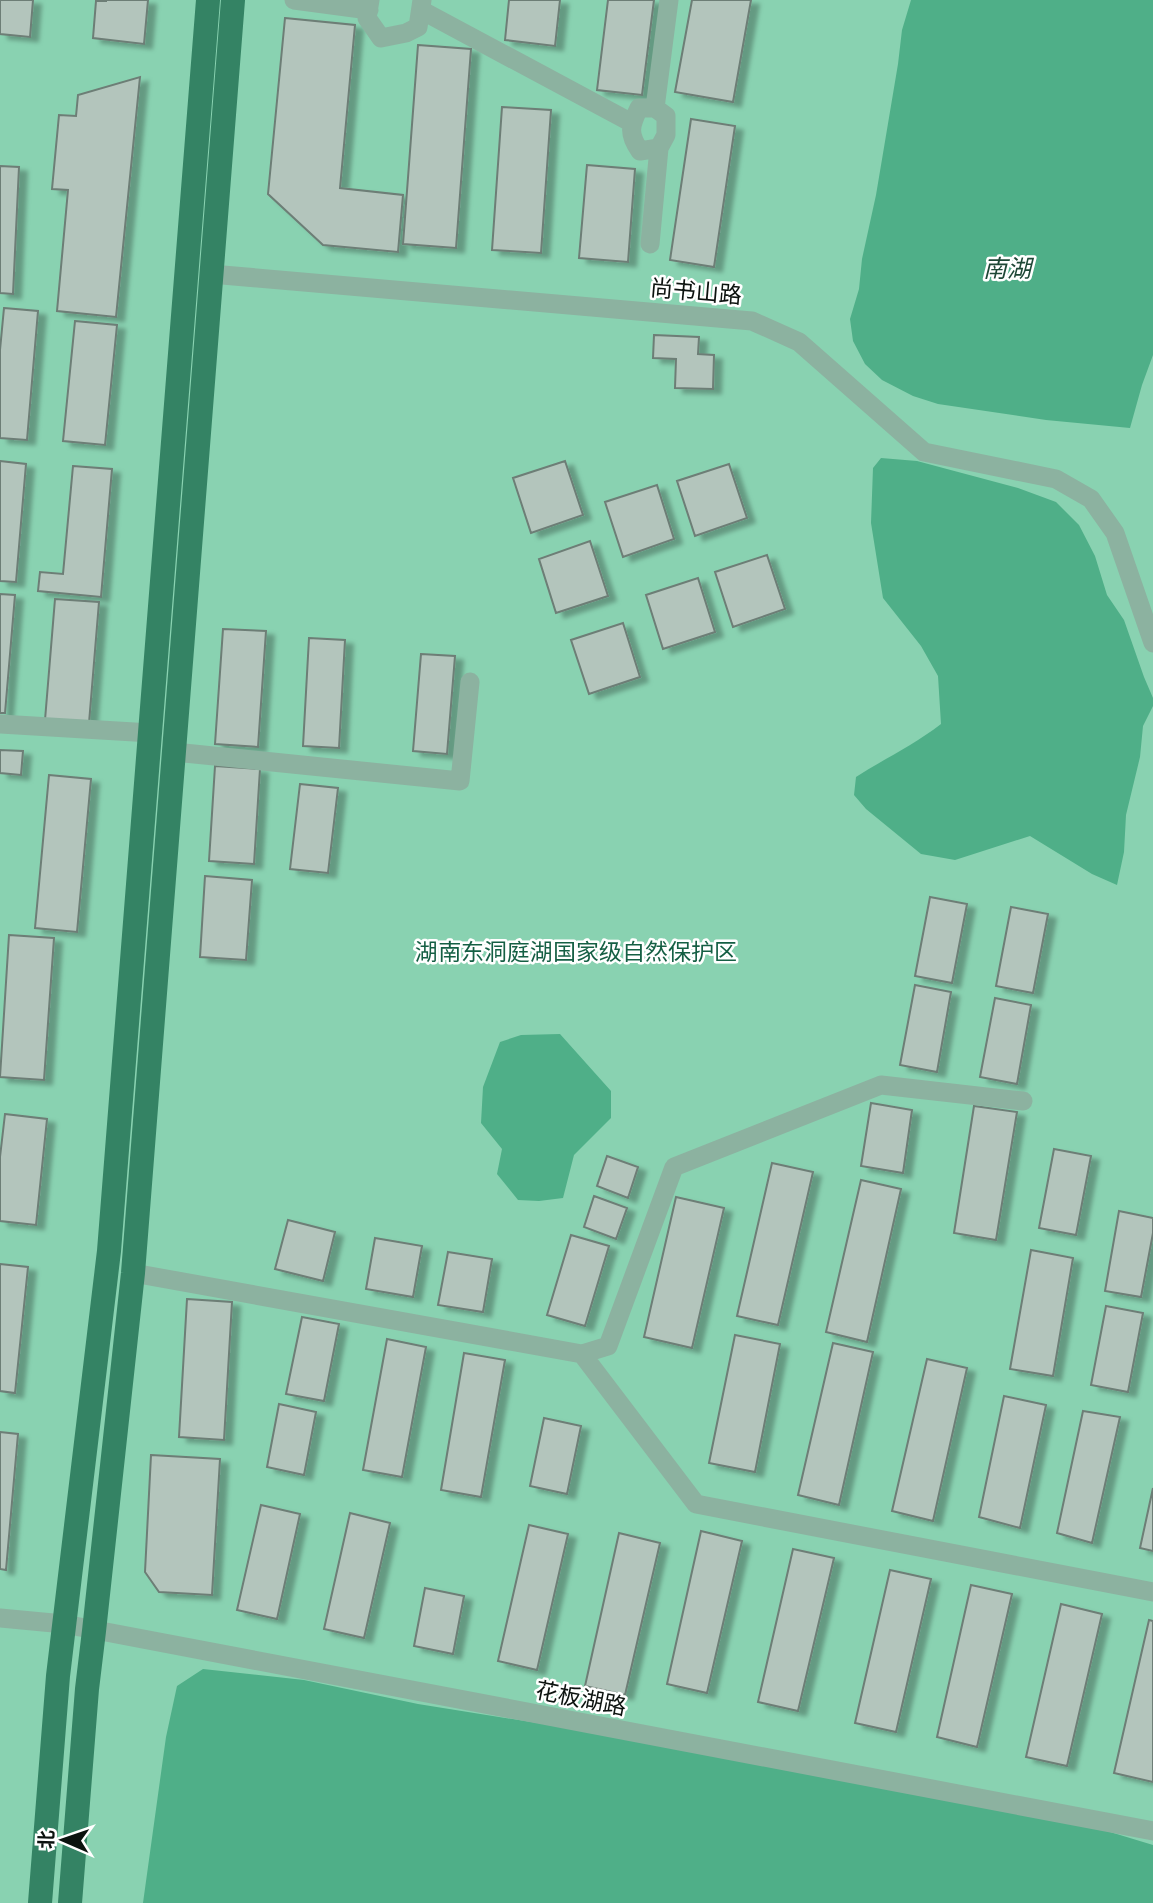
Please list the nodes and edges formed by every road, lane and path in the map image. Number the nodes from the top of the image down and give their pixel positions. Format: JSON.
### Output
{"nodes":[{"id":1,"x":208,"y":0,"type":"edge"},
{"id":2,"x":233,"y":0,"type":"edge"},
{"id":3,"x":294,"y":0,"type":"edge"},
{"id":4,"x":669,"y":0,"type":"edge"},
{"id":5,"x":369,"y":5,"type":"edge"},
{"id":6,"x":422,"y":5,"type":"edge"},
{"id":7,"x":655,"y":108,"type":"junction"},
{"id":8,"x":632,"y":123,"type":"junction"},
{"id":9,"x":659,"y":148,"type":"junction"},
{"id":10,"x":650,"y":244,"type":"dead end"},
{"id":11,"x":211,"y":274,"type":"junction"},
{"id":12,"x":1153,"y":643,"type":"edge"},
{"id":13,"x":470,"y":682,"type":"dead end"},
{"id":14,"x":0,"y":724,"type":"edge"},
{"id":15,"x":151,"y":733,"type":"junction"},
{"id":16,"x":174,"y":752,"type":"junction"},
{"id":17,"x":1023,"y":1101,"type":"dead end"},
{"id":18,"x":133,"y":1273,"type":"junction"},
{"id":19,"x":582,"y":1354,"type":"junction"},
{"id":20,"x":1153,"y":1592,"type":"edge"},
{"id":21,"x":0,"y":1618,"type":"edge"},
{"id":22,"x":64,"y":1624,"type":"junction"},
{"id":23,"x":94,"y":1631,"type":"junction"},
{"id":24,"x":1153,"y":1831,"type":"edge"},
{"id":25,"x":40,"y":1903,"type":"edge"},
{"id":26,"x":70,"y":1903,"type":"edge"}],
"edges":[{"from":1,"to":15,"type":"main road"},
{"from":2,"to":11,"type":"main road"},
{"from":3,"to":5,"type":"street"},
{"from":4,"to":7,"type":"street"},
{"from":5,"to":6,"type":"street"},
{"from":6,"to":8,"type":"street"},
{"from":7,"to":8,"type":"street"},
{"from":7,"to":9,"type":"street"},
{"from":8,"to":9,"type":"street"},
{"from":9,"to":10,"type":"street"},
{"from":11,"to":12,"type":"street","name":"尚书山路"},
{"from":11,"to":16,"type":"main road"},
{"from":13,"to":16,"type":"street"},
{"from":14,"to":15,"type":"street"},
{"from":15,"to":22,"type":"main road"},
{"from":16,"to":18,"type":"main road"},
{"from":17,"to":19,"type":"street"},
{"from":18,"to":19,"type":"street"},
{"from":18,"to":23,"type":"main road"},
{"from":19,"to":20,"type":"street"},
{"from":21,"to":22,"type":"street","name":"花板湖路"},
{"from":22,"to":23,"type":"street","name":"花板湖路"},
{"from":22,"to":25,"type":"main road"},
{"from":23,"to":24,"type":"street","name":"花板湖路"},
{"from":23,"to":26,"type":"main road"}]}
